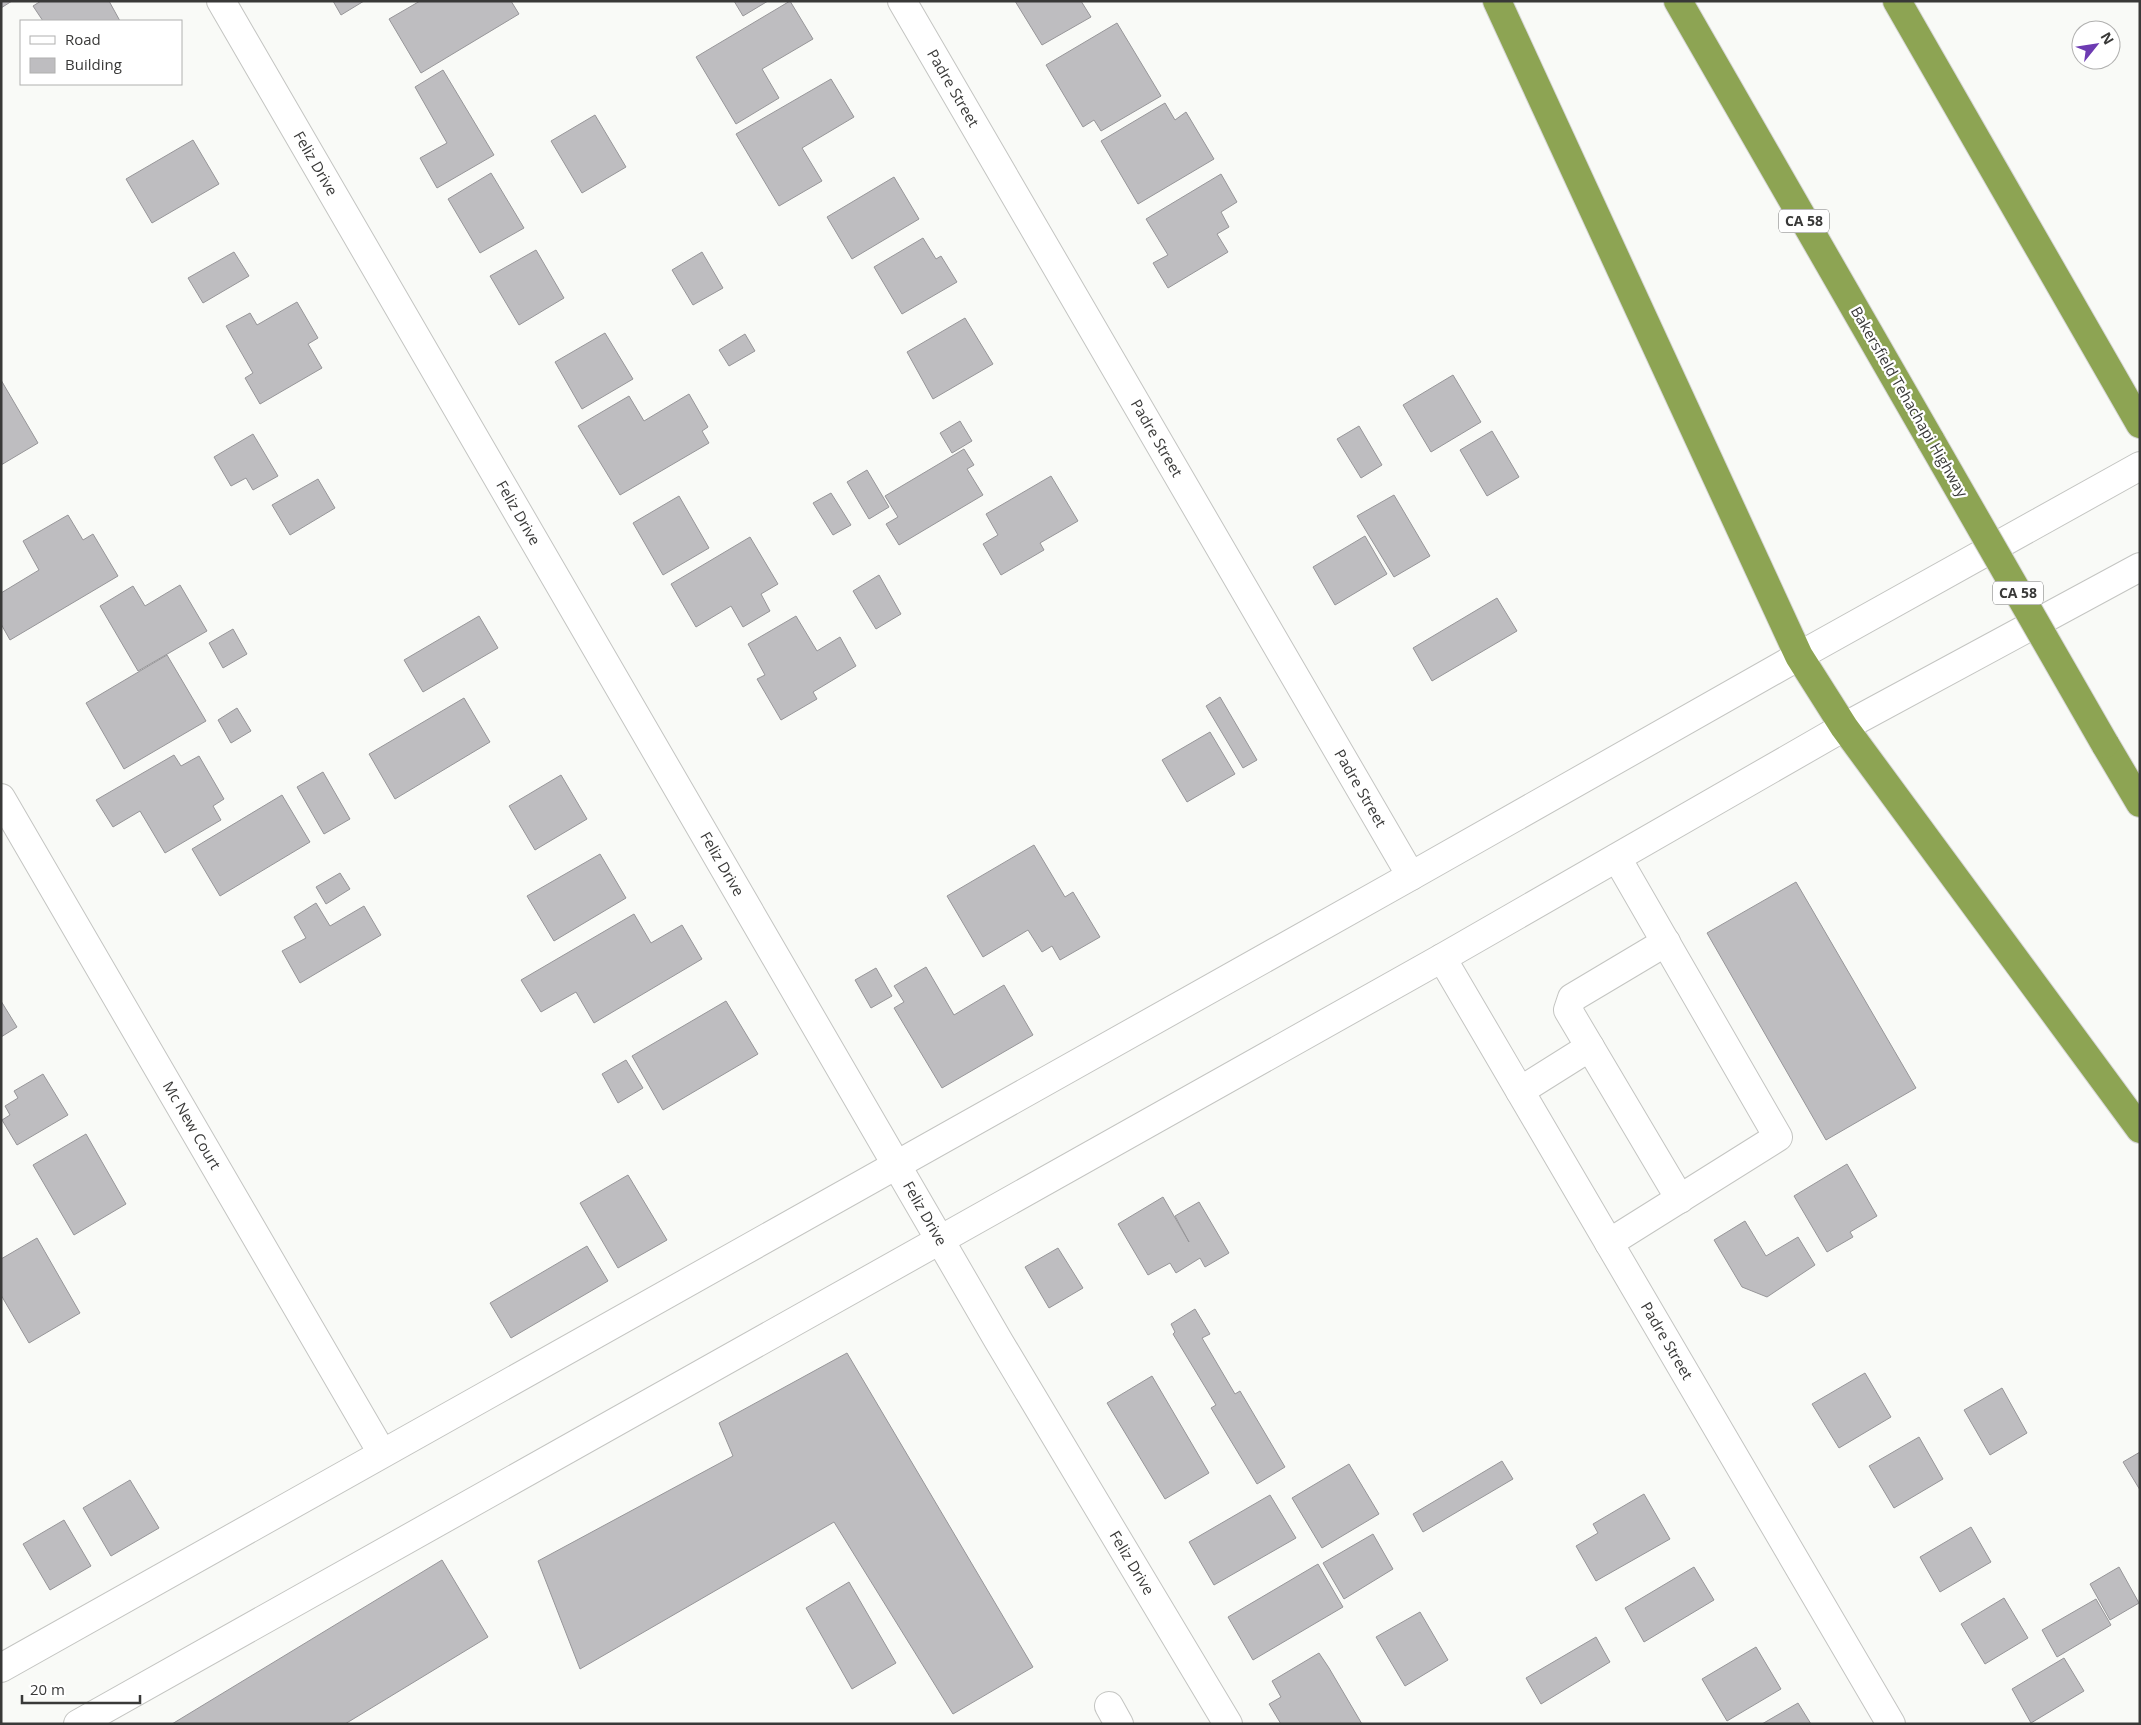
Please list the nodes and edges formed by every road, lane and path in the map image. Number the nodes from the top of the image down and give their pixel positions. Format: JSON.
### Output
{"nodes":[{"id":1,"x":220,"y":1,"type":"edge"},
{"id":2,"x":902,"y":1,"type":"edge"},
{"id":3,"x":1497,"y":1,"type":"edge"},
{"id":4,"x":1678,"y":1,"type":"edge"},
{"id":5,"x":1897,"y":1,"type":"edge"},
{"id":6,"x":2140,"y":424,"type":"edge"},
{"id":7,"x":2140,"y":466,"type":"edge"},
{"id":8,"x":2140,"y":567,"type":"edge"},
{"id":9,"x":1799,"y":656,"type":"junction"},
{"id":10,"x":1844,"y":727,"type":"junction"},
{"id":11,"x":1,"y":798,"type":"edge"},
{"id":12,"x":2140,"y":803,"type":"edge"},
{"id":13,"x":1617,"y":858,"type":"junction"},
{"id":14,"x":1411,"y":876,"type":"junction"},
{"id":15,"x":1666,"y":942,"type":"junction"},
{"id":16,"x":1442,"y":958,"type":"junction"},
{"id":17,"x":1590,"y":1047,"type":"junction"},
{"id":18,"x":1520,"y":1091,"type":"junction"},
{"id":19,"x":2140,"y":1128,"type":"edge"},
{"id":20,"x":897,"y":1165,"type":"junction"},
{"id":21,"x":1680,"y":1199,"type":"junction"},
{"id":22,"x":941,"y":1240,"type":"junction"},
{"id":23,"x":1609,"y":1243,"type":"junction"},
{"id":24,"x":382,"y":1453,"type":"junction"},
{"id":25,"x":58,"y":1636,"type":"junction"},
{"id":26,"x":1,"y":1668,"type":"edge"},
{"id":27,"x":1,"y":1678,"type":"edge"},
{"id":28,"x":78,"y":1724,"type":"edge"},
{"id":29,"x":1228,"y":1724,"type":"edge"},
{"id":30,"x":1891,"y":1724,"type":"edge"}],
"edges":[{"from":1,"to":20,"type":"street","name":"Feliz Drive"},
{"from":2,"to":14,"type":"street","name":"Padre Street"},
{"from":3,"to":9,"type":"highway"},
{"from":4,"to":12,"type":"highway","name":"Bakersfield Tehachapi Highway","number":"CA 58","bridge":true},
{"from":5,"to":6,"type":"highway"},
{"from":7,"to":9,"type":"street"},
{"from":8,"to":10,"type":"street"},
{"from":9,"to":10,"type":"highway"},
{"from":9,"to":14,"type":"street"},
{"from":10,"to":13,"type":"street"},
{"from":10,"to":19,"type":"highway"},
{"from":11,"to":24,"type":"street","name":"Mc New Court"},
{"from":13,"to":15,"type":"street"},
{"from":13,"to":16,"type":"street"},
{"from":14,"to":20,"type":"street"},
{"from":15,"to":17,"type":"street"},
{"from":15,"to":21,"type":"street"},
{"from":16,"to":18,"type":"street","name":"Padre Street"},
{"from":16,"to":22,"type":"street"},
{"from":17,"to":18,"type":"street"},
{"from":17,"to":21,"type":"street"},
{"from":18,"to":23,"type":"street","name":"Padre Street"},
{"from":20,"to":22,"type":"street","name":"Feliz Drive"},
{"from":20,"to":24,"type":"street"},
{"from":21,"to":23,"type":"street"},
{"from":22,"to":28,"type":"street"},
{"from":22,"to":29,"type":"street","name":"Feliz Drive"},
{"from":23,"to":30,"type":"street","name":"Padre Street"},
{"from":24,"to":25,"type":"street"},
{"from":25,"to":26,"type":"street"},
{"from":25,"to":27,"type":"street"}]}
